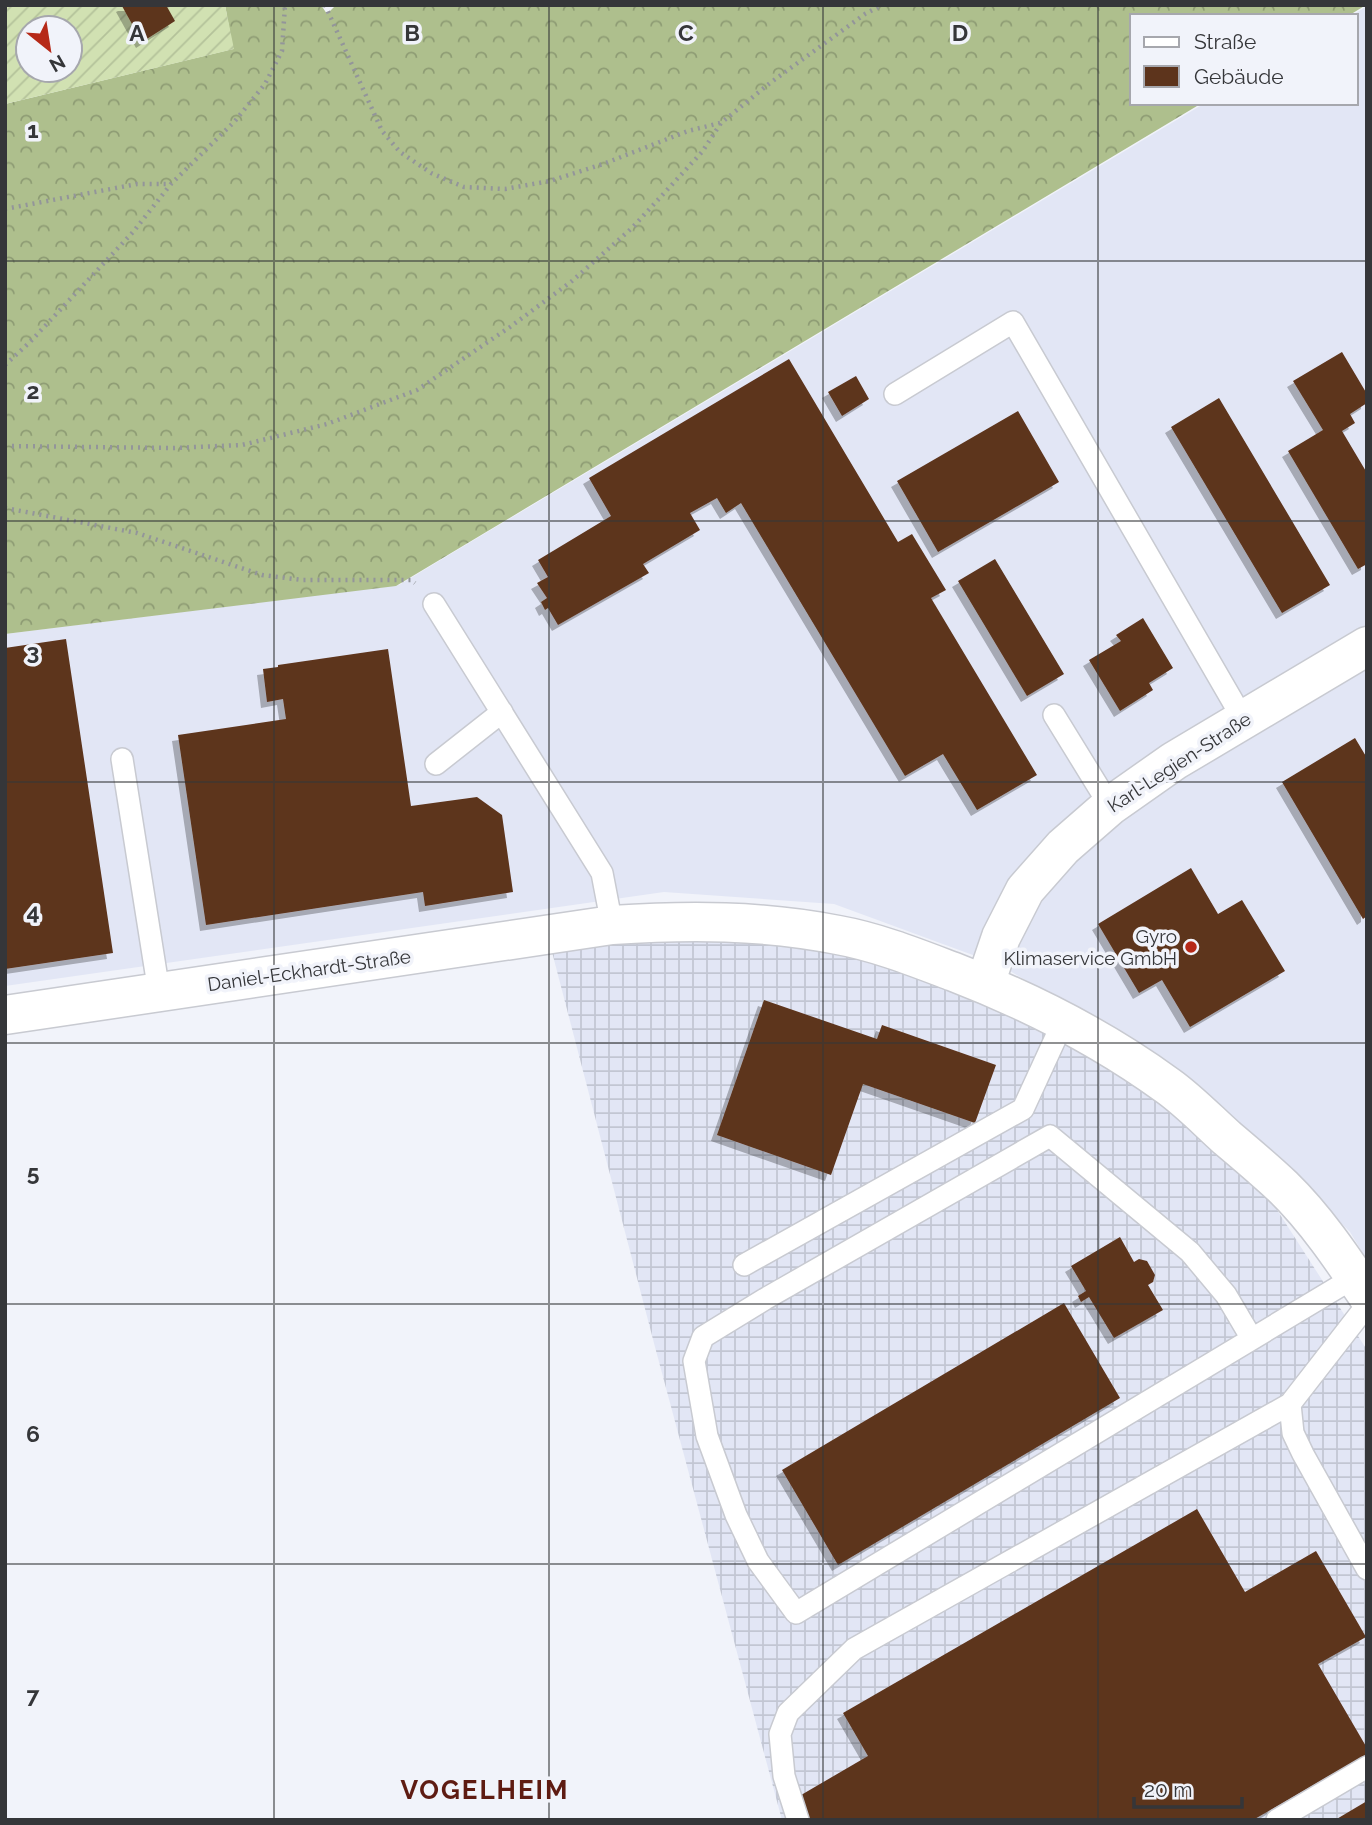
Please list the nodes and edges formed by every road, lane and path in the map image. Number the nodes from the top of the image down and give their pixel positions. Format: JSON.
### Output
{"nodes":[{"id":1,"x":285,"y":5,"type":"edge"},
{"id":2,"x":325,"y":5,"type":"edge"},
{"id":3,"x":882,"y":5,"type":"edge"},
{"id":4,"x":721,"y":123,"type":"junction"},
{"id":5,"x":171,"y":184,"type":"junction"},
{"id":6,"x":5,"y":209,"type":"edge"},
{"id":7,"x":5,"y":365,"type":"edge"},
{"id":8,"x":895,"y":394,"type":"dead end"},
{"id":9,"x":5,"y":446,"type":"edge"},
{"id":10,"x":5,"y":508,"type":"edge"},
{"id":11,"x":434,"y":604,"type":"joint"},
{"id":12,"x":1367,"y":646,"type":"edge"},
{"id":13,"x":502,"y":712,"type":"junction"},
{"id":14,"x":1054,"y":715,"type":"dead end"},
{"id":15,"x":1243,"y":719,"type":"junction"},
{"id":16,"x":122,"y":759,"type":"dead end"},
{"id":17,"x":436,"y":764,"type":"dead end"},
{"id":18,"x":1110,"y":806,"type":"junction"},
{"id":19,"x":612,"y":925,"type":"junction"},
{"id":20,"x":985,"y":984,"type":"junction"},
{"id":21,"x":159,"y":992,"type":"junction"},
{"id":22,"x":5,"y":1015,"type":"edge"},
{"id":23,"x":1063,"y":1022,"type":"junction"},
{"id":24,"x":744,"y":1265,"type":"dead end"},
{"id":25,"x":1363,"y":1293,"type":"edge"},
{"id":26,"x":1252,"y":1339,"type":"junction"},
{"id":27,"x":1290,"y":1404,"type":"junction"},
{"id":28,"x":1367,"y":1569,"type":"edge"},
{"id":29,"x":1367,"y":1767,"type":"edge"},
{"id":30,"x":798,"y":1820,"type":"edge"},
{"id":31,"x":1277,"y":1820,"type":"edge"}],
"edges":[{"from":1,"to":5,"type":"path"},
{"from":2,"to":4,"type":"path"},
{"from":3,"to":4,"type":"path"},
{"from":4,"to":9,"type":"path"},
{"from":5,"to":6,"type":"path"},
{"from":5,"to":7,"type":"path"},
{"from":8,"to":15,"type":"lane"},
{"from":10,"to":11,"type":"path"},
{"from":11,"to":13,"type":"lane"},
{"from":12,"to":15,"type":"street","name":"Karl-Legien-Straße"},
{"from":13,"to":17,"type":"lane"},
{"from":13,"to":19,"type":"lane"},
{"from":14,"to":18,"type":"lane"},
{"from":15,"to":18,"type":"street","name":"Karl-Legien-Straße"},
{"from":16,"to":21,"type":"lane"},
{"from":18,"to":20,"type":"street","name":"Karl-Legien-Straße"},
{"from":19,"to":20,"type":"street","name":"Daniel-Eckhardt-Straße"},
{"from":19,"to":21,"type":"street","name":"Daniel-Eckhardt-Straße"},
{"from":20,"to":23,"type":"street","name":"Daniel-Eckhardt-Straße"},
{"from":21,"to":22,"type":"street","name":"Daniel-Eckhardt-Straße"},
{"from":23,"to":24,"type":"lane"},
{"from":23,"to":25,"type":"street","name":"Daniel-Eckhardt-Straße"},
{"from":25,"to":26,"type":"lane"},
{"from":25,"to":27,"type":"lane"},
{"from":26,"to":26,"type":"lane"},
{"from":27,"to":28,"type":"lane"},
{"from":27,"to":30,"type":"lane"},
{"from":29,"to":31,"type":"lane"}]}
